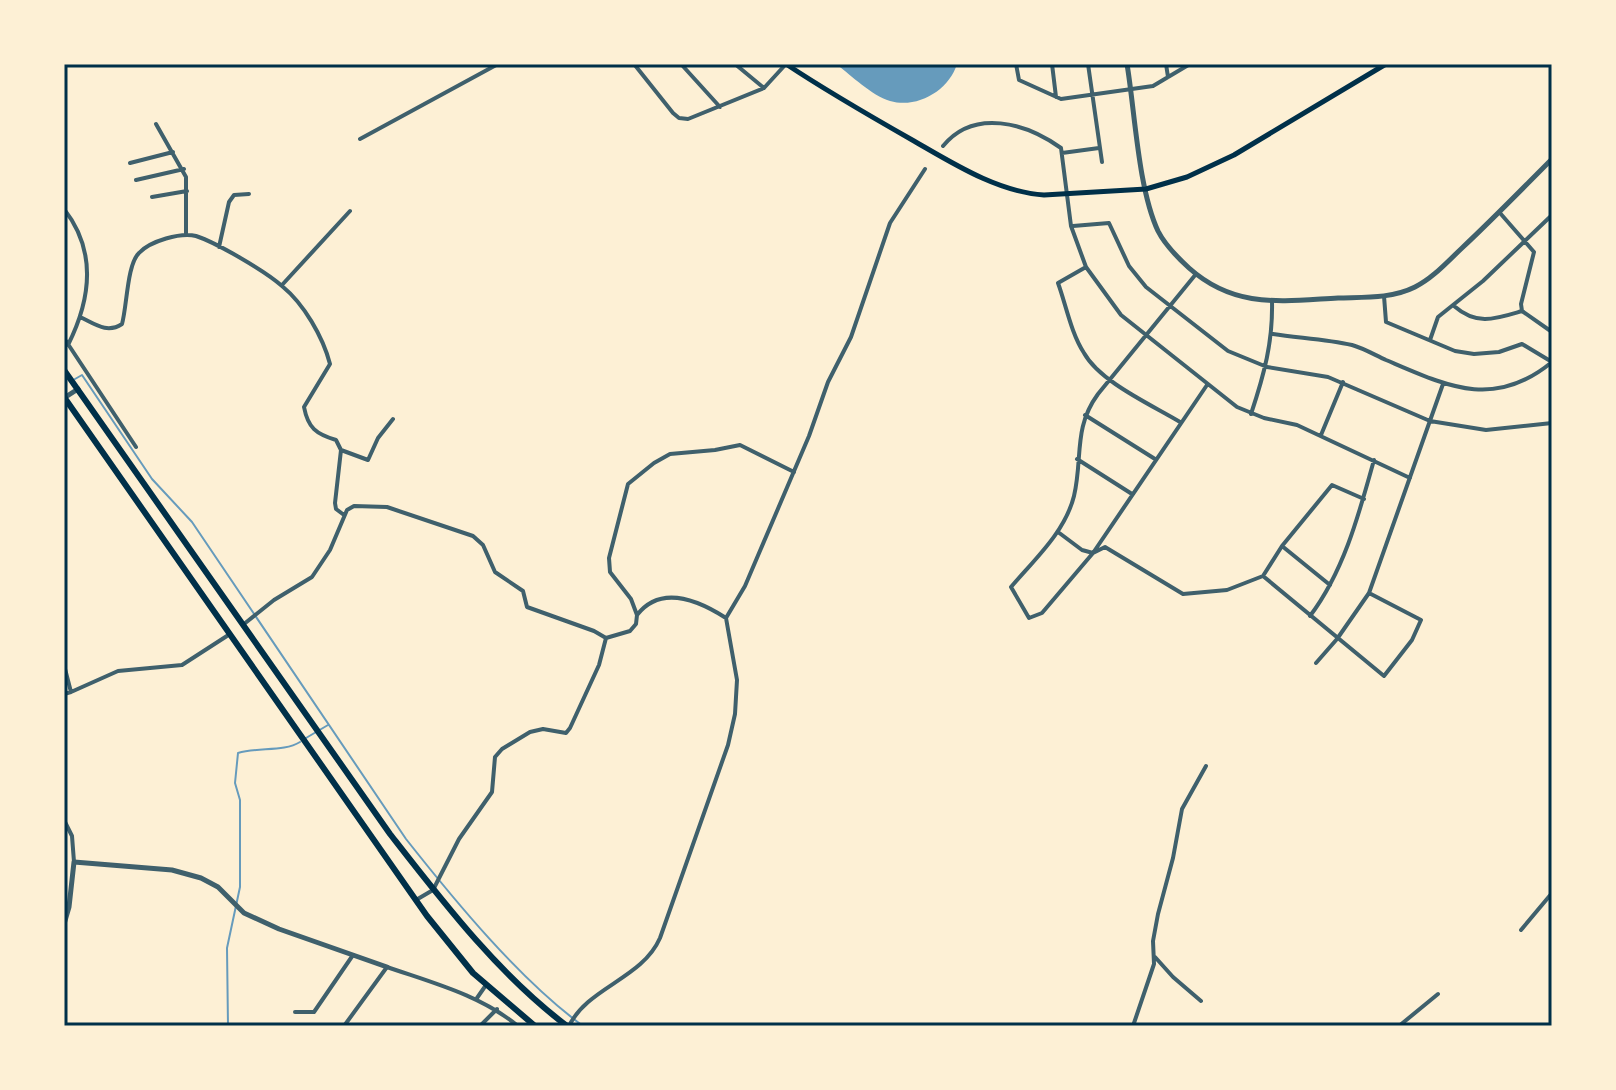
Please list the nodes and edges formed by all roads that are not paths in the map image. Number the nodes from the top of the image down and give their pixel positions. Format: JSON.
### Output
{"nodes":[{"id":1,"x":498,"y":64,"type":"edge"},
{"id":2,"x":634,"y":64,"type":"edge"},
{"id":3,"x":681,"y":64,"type":"edge"},
{"id":4,"x":735,"y":64,"type":"edge"},
{"id":5,"x":786,"y":64,"type":"edge"},
{"id":6,"x":1016,"y":64,"type":"edge"},
{"id":7,"x":1052,"y":64,"type":"edge"},
{"id":8,"x":1088,"y":64,"type":"edge"},
{"id":9,"x":1127,"y":64,"type":"edge"},
{"id":10,"x":1166,"y":64,"type":"edge"},
{"id":11,"x":1190,"y":64,"type":"edge"},
{"id":12,"x":1386,"y":64,"type":"edge"},
{"id":13,"x":1168,"y":77,"type":"junction"},
{"id":14,"x":764,"y":88,"type":"junction"},
{"id":15,"x":1131,"y":90,"type":"junction"},
{"id":16,"x":1093,"y":96,"type":"junction"},
{"id":17,"x":1056,"y":97,"type":"junction"},
{"id":18,"x":720,"y":107,"type":"junction"},
{"id":19,"x":156,"y":124,"type":"dead end"},
{"id":20,"x":360,"y":139,"type":"dead end"},
{"id":21,"x":943,"y":146,"type":"dead end"},
{"id":22,"x":1100,"y":148,"type":"junction"},
{"id":23,"x":173,"y":152,"type":"junction"},
{"id":24,"x":1062,"y":153,"type":"junction"},
{"id":25,"x":1552,"y":159,"type":"edge"},
{"id":26,"x":1102,"y":162,"type":"dead end"},
{"id":27,"x":130,"y":163,"type":"dead end"},
{"id":28,"x":184,"y":169,"type":"junction"},
{"id":29,"x":925,"y":169,"type":"dead end"},
{"id":30,"x":136,"y":180,"type":"dead end"},
{"id":31,"x":1146,"y":189,"type":"junction"},
{"id":32,"x":187,"y":191,"type":"junction"},
{"id":33,"x":249,"y":194,"type":"dead end"},
{"id":34,"x":1065,"y":195,"type":"junction"},
{"id":35,"x":152,"y":197,"type":"dead end"},
{"id":36,"x":64,"y":209,"type":"edge"},
{"id":37,"x":350,"y":211,"type":"dead end"},
{"id":38,"x":1500,"y":213,"type":"junction"},
{"id":39,"x":1552,"y":215,"type":"edge"},
{"id":40,"x":1071,"y":226,"type":"junction"},
{"id":41,"x":186,"y":235,"type":"junction"},
{"id":42,"x":1527,"y":241,"type":"junction"},
{"id":43,"x":219,"y":247,"type":"junction"},
{"id":44,"x":1086,"y":267,"type":"junction"},
{"id":45,"x":1196,"y":274,"type":"junction"},
{"id":46,"x":282,"y":285,"type":"junction"},
{"id":47,"x":1384,"y":296,"type":"junction"},
{"id":48,"x":1272,"y":301,"type":"junction"},
{"id":49,"x":1454,"y":305,"type":"junction"},
{"id":50,"x":1168,"y":306,"type":"junction"},
{"id":51,"x":1522,"y":311,"type":"junction"},
{"id":52,"x":80,"y":317,"type":"junction"},
{"id":53,"x":1552,"y":332,"type":"edge"},
{"id":54,"x":1145,"y":334,"type":"junction"},
{"id":55,"x":1273,"y":334,"type":"junction"},
{"id":56,"x":64,"y":338,"type":"edge"},
{"id":57,"x":1430,"y":340,"type":"junction"},
{"id":58,"x":68,"y":345,"type":"junction"},
{"id":59,"x":1267,"y":367,"type":"junction"},
{"id":60,"x":64,"y":370,"type":"edge"},
{"id":61,"x":1110,"y":379,"type":"junction"},
{"id":62,"x":1343,"y":382,"type":"junction"},
{"id":63,"x":1443,"y":383,"type":"junction"},
{"id":64,"x":1207,"y":385,"type":"junction"},
{"id":65,"x":78,"y":389,"type":"junction"},
{"id":66,"x":64,"y":398,"type":"edge"},
{"id":67,"x":1251,"y":414,"type":"junction"},
{"id":68,"x":1085,"y":415,"type":"junction"},
{"id":69,"x":393,"y":419,"type":"dead end"},
{"id":70,"x":1430,"y":421,"type":"junction"},
{"id":71,"x":1181,"y":423,"type":"junction"},
{"id":72,"x":1552,"y":423,"type":"edge"},
{"id":73,"x":1321,"y":435,"type":"junction"},
{"id":74,"x":136,"y":447,"type":"dead end"},
{"id":75,"x":341,"y":450,"type":"junction"},
{"id":76,"x":1077,"y":459,"type":"junction"},
{"id":77,"x":1155,"y":459,"type":"junction"},
{"id":78,"x":1374,"y":460,"type":"junction"},
{"id":79,"x":794,"y":472,"type":"junction"},
{"id":80,"x":1410,"y":478,"type":"junction"},
{"id":81,"x":1132,"y":494,"type":"junction"},
{"id":82,"x":1364,"y":499,"type":"junction"},
{"id":83,"x":344,"y":515,"type":"junction"},
{"id":84,"x":1058,"y":532,"type":"junction"},
{"id":85,"x":1282,"y":546,"type":"junction"},
{"id":86,"x":1093,"y":553,"type":"junction"},
{"id":87,"x":1263,"y":576,"type":"junction"},
{"id":88,"x":1331,"y":585,"type":"junction"},
{"id":89,"x":1369,"y":593,"type":"junction"},
{"id":90,"x":637,"y":615,"type":"junction"},
{"id":91,"x":1310,"y":616,"type":"junction"},
{"id":92,"x":726,"y":618,"type":"junction"},
{"id":93,"x":242,"y":625,"type":"junction"},
{"id":94,"x":230,"y":634,"type":"junction"},
{"id":95,"x":606,"y":638,"type":"junction"},
{"id":96,"x":1337,"y":639,"type":"junction"},
{"id":97,"x":1316,"y":663,"type":"dead end"},
{"id":98,"x":64,"y":665,"type":"edge"},
{"id":99,"x":71,"y":692,"type":"junction"},
{"id":100,"x":64,"y":694,"type":"edge"},
{"id":101,"x":1206,"y":766,"type":"dead end"},
{"id":102,"x":64,"y":820,"type":"edge"},
{"id":103,"x":74,"y":862,"type":"junction"},
{"id":104,"x":433,"y":890,"type":"junction"},
{"id":105,"x":1552,"y":893,"type":"edge"},
{"id":106,"x":416,"y":900,"type":"junction"},
{"id":107,"x":64,"y":924,"type":"edge"},
{"id":108,"x":1521,"y":930,"type":"dead end"},
{"id":109,"x":353,"y":955,"type":"junction"},
{"id":110,"x":1153,"y":955,"type":"junction"},
{"id":111,"x":387,"y":967,"type":"junction"},
{"id":112,"x":486,"y":985,"type":"junction"},
{"id":113,"x":1438,"y":994,"type":"dead end"},
{"id":114,"x":477,"y":998,"type":"junction"},
{"id":115,"x":1201,"y":1001,"type":"dead end"},
{"id":116,"x":497,"y":1009,"type":"junction"},
{"id":117,"x":295,"y":1012,"type":"dead end"},
{"id":118,"x":344,"y":1026,"type":"edge"},
{"id":119,"x":480,"y":1026,"type":"edge"},
{"id":120,"x":518,"y":1026,"type":"edge"},
{"id":121,"x":535,"y":1026,"type":"edge"},
{"id":122,"x":568,"y":1026,"type":"edge"},
{"id":123,"x":1133,"y":1026,"type":"edge"},
{"id":124,"x":1399,"y":1026,"type":"edge"}],
"edges":[{"from":1,"to":20,"type":"street"},
{"from":2,"to":18,"type":"street"},
{"from":3,"to":18,"type":"street"},
{"from":4,"to":14,"type":"street"},
{"from":5,"to":14,"type":"street"},
{"from":5,"to":34,"type":"main road"},
{"from":6,"to":17,"type":"street"},
{"from":7,"to":17,"type":"street"},
{"from":8,"to":16,"type":"street"},
{"from":9,"to":15,"type":"street"},
{"from":10,"to":13,"type":"street"},
{"from":11,"to":13,"type":"street"},
{"from":12,"to":31,"type":"main road"},
{"from":13,"to":15,"type":"street"},
{"from":14,"to":18,"type":"street"},
{"from":15,"to":16,"type":"street"},
{"from":15,"to":31,"type":"street"},
{"from":16,"to":17,"type":"street"},
{"from":16,"to":22,"type":"street"},
{"from":19,"to":23,"type":"street"},
{"from":21,"to":24,"type":"street"},
{"from":22,"to":24,"type":"street"},
{"from":22,"to":26,"type":"street"},
{"from":23,"to":27,"type":"street"},
{"from":23,"to":28,"type":"street"},
{"from":24,"to":34,"type":"street"},
{"from":25,"to":38,"type":"street"},
{"from":28,"to":30,"type":"street"},
{"from":28,"to":32,"type":"street"},
{"from":29,"to":79,"type":"street"},
{"from":31,"to":34,"type":"main road"},
{"from":31,"to":45,"type":"street"},
{"from":32,"to":35,"type":"street"},
{"from":32,"to":41,"type":"street"},
{"from":33,"to":43,"type":"street"},
{"from":34,"to":40,"type":"street"},
{"from":36,"to":52,"type":"street"},
{"from":37,"to":46,"type":"street"},
{"from":38,"to":42,"type":"street"},
{"from":38,"to":47,"type":"street"},
{"from":39,"to":42,"type":"street"},
{"from":40,"to":44,"type":"street"},
{"from":40,"to":50,"type":"street"},
{"from":41,"to":43,"type":"street"},
{"from":41,"to":52,"type":"street"},
{"from":42,"to":49,"type":"street"},
{"from":42,"to":51,"type":"street"},
{"from":43,"to":46,"type":"street"},
{"from":44,"to":54,"type":"street"},
{"from":44,"to":61,"type":"street"},
{"from":45,"to":48,"type":"street"},
{"from":45,"to":50,"type":"street"},
{"from":46,"to":75,"type":"street"},
{"from":47,"to":48,"type":"street"},
{"from":47,"to":57,"type":"street"},
{"from":48,"to":55,"type":"street"},
{"from":49,"to":51,"type":"street"},
{"from":49,"to":57,"type":"street"},
{"from":50,"to":54,"type":"street"},
{"from":50,"to":59,"type":"street"},
{"from":51,"to":53,"type":"street"},
{"from":52,"to":58,"type":"street"},
{"from":54,"to":61,"type":"street"},
{"from":54,"to":64,"type":"street"},
{"from":55,"to":59,"type":"street"},
{"from":55,"to":63,"type":"street"},
{"from":56,"to":58,"type":"street"},
{"from":57,"to":63,"type":"street"},
{"from":58,"to":74,"type":"street"},
{"from":59,"to":62,"type":"street"},
{"from":59,"to":67,"type":"street"},
{"from":60,"to":65,"type":"highway"},
{"from":61,"to":68,"type":"street"},
{"from":61,"to":71,"type":"street"},
{"from":62,"to":70,"type":"street"},
{"from":62,"to":73,"type":"street"},
{"from":63,"to":70,"type":"street"},
{"from":64,"to":67,"type":"street"},
{"from":64,"to":71,"type":"street"},
{"from":65,"to":66,"type":"street"},
{"from":65,"to":93,"type":"highway"},
{"from":66,"to":94,"type":"highway"},
{"from":67,"to":73,"type":"street"},
{"from":68,"to":76,"type":"street"},
{"from":68,"to":77,"type":"street"},
{"from":69,"to":75,"type":"street"},
{"from":70,"to":72,"type":"street"},
{"from":70,"to":80,"type":"street"},
{"from":71,"to":77,"type":"street"},
{"from":73,"to":78,"type":"street"},
{"from":75,"to":83,"type":"street"},
{"from":76,"to":81,"type":"street"},
{"from":76,"to":84,"type":"street"},
{"from":77,"to":81,"type":"street"},
{"from":78,"to":80,"type":"street"},
{"from":78,"to":82,"type":"street"},
{"from":79,"to":90,"type":"street"},
{"from":79,"to":92,"type":"street"},
{"from":80,"to":89,"type":"street"},
{"from":81,"to":86,"type":"street"},
{"from":82,"to":85,"type":"street"},
{"from":82,"to":88,"type":"street"},
{"from":83,"to":93,"type":"street"},
{"from":83,"to":95,"type":"street"},
{"from":84,"to":86,"type":"street"},
{"from":84,"to":86,"type":"street"},
{"from":85,"to":87,"type":"street"},
{"from":85,"to":88,"type":"street"},
{"from":86,"to":87,"type":"street"},
{"from":87,"to":91,"type":"street"},
{"from":88,"to":91,"type":"street"},
{"from":89,"to":96,"type":"street"},
{"from":89,"to":96,"type":"street"},
{"from":90,"to":92,"type":"street"},
{"from":90,"to":95,"type":"street"},
{"from":91,"to":96,"type":"street"},
{"from":92,"to":122,"type":"street"},
{"from":93,"to":94,"type":"highway"},
{"from":93,"to":104,"type":"highway"},
{"from":94,"to":99,"type":"street"},
{"from":94,"to":106,"type":"highway"},
{"from":95,"to":104,"type":"street"},
{"from":96,"to":97,"type":"street"},
{"from":98,"to":99,"type":"street"},
{"from":99,"to":100,"type":"street"},
{"from":101,"to":110,"type":"street"},
{"from":102,"to":103,"type":"street"},
{"from":103,"to":107,"type":"street"},
{"from":103,"to":109,"type":"street"},
{"from":104,"to":106,"type":"street"},
{"from":104,"to":122,"type":"highway"},
{"from":105,"to":108,"type":"street"},
{"from":106,"to":112,"type":"highway"},
{"from":109,"to":111,"type":"street"},
{"from":109,"to":117,"type":"street"},
{"from":110,"to":115,"type":"street"},
{"from":110,"to":123,"type":"street"},
{"from":111,"to":114,"type":"street"},
{"from":111,"to":118,"type":"street"},
{"from":112,"to":114,"type":"street"},
{"from":112,"to":121,"type":"highway"},
{"from":113,"to":124,"type":"street"},
{"from":114,"to":116,"type":"street"},
{"from":116,"to":119,"type":"street"},
{"from":116,"to":120,"type":"street"}]}
